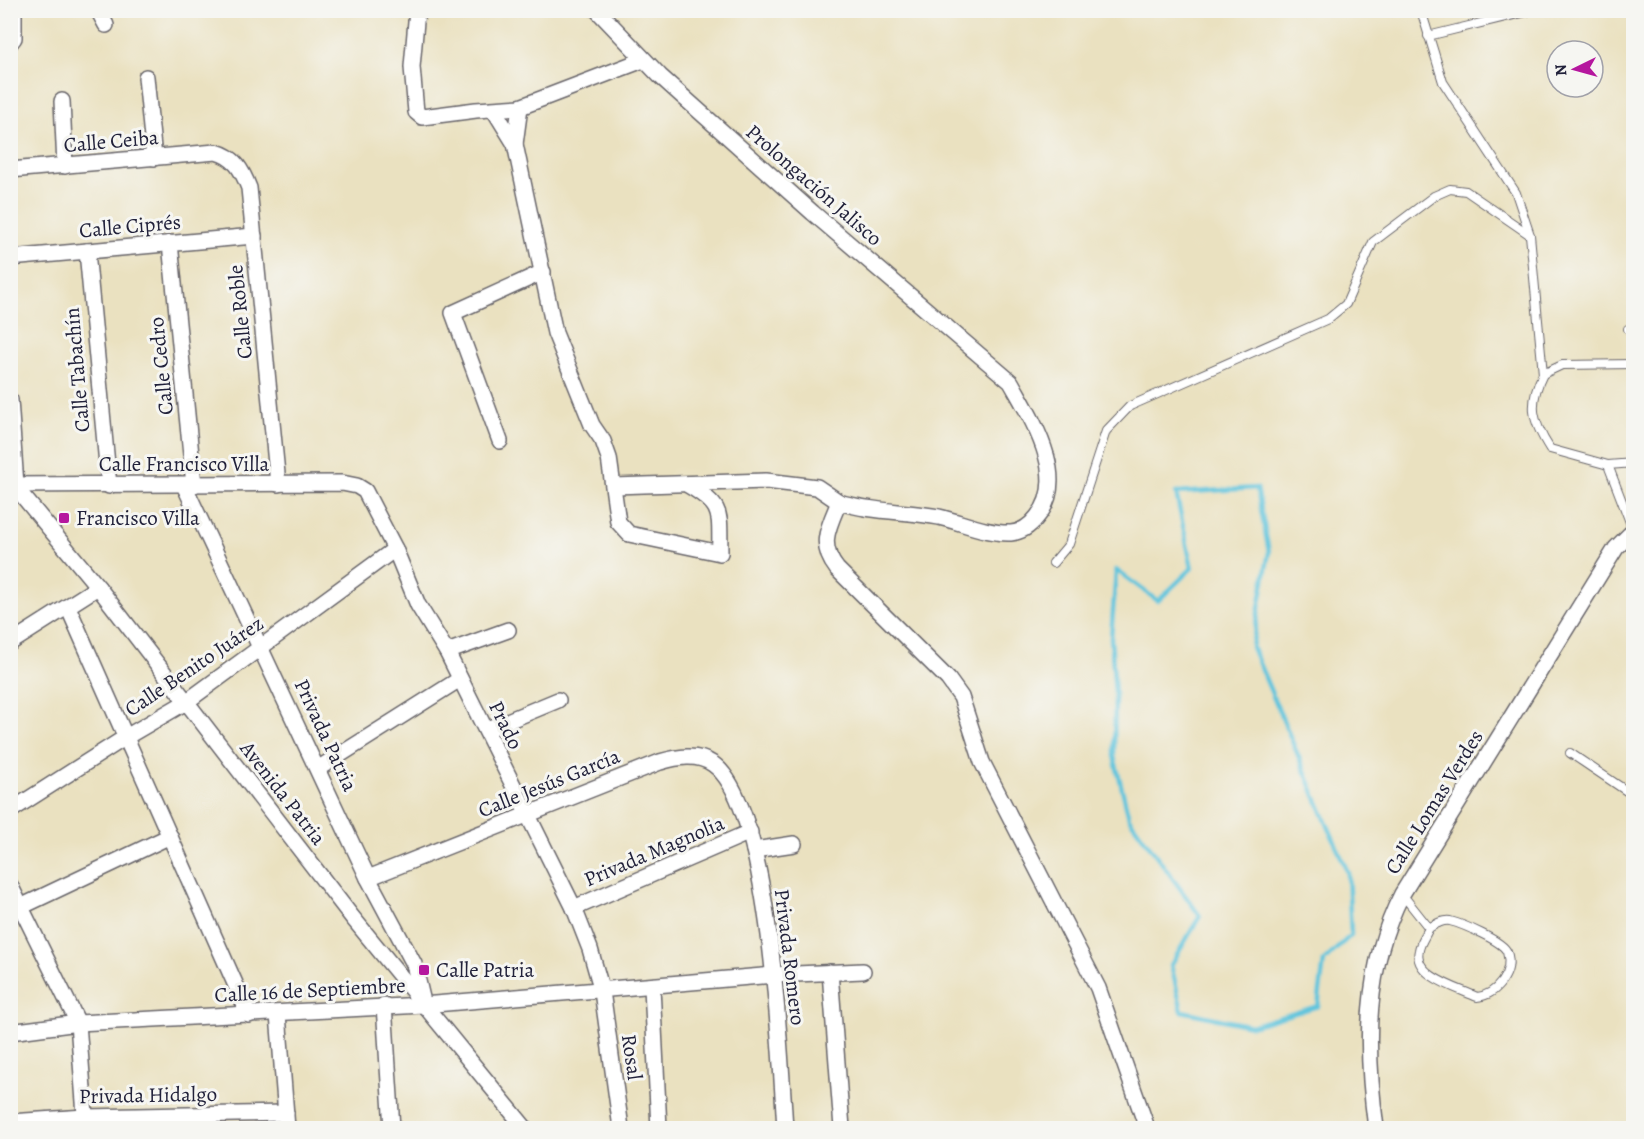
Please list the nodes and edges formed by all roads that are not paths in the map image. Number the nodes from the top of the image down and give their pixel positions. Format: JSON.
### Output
{"nodes":[{"id":1,"x":14,"y":10,"type":"edge"},
{"id":2,"x":98,"y":10,"type":"edge"},
{"id":3,"x":417,"y":10,"type":"edge"},
{"id":4,"x":597,"y":10,"type":"edge"},
{"id":5,"x":1421,"y":10,"type":"edge"},
{"id":6,"x":1534,"y":10,"type":"edge"},
{"id":7,"x":106,"y":25,"type":"dead end"},
{"id":8,"x":1428,"y":36,"type":"junction"},
{"id":9,"x":10,"y":43,"type":"edge"},
{"id":10,"x":643,"y":60,"type":"junction"},
{"id":11,"x":146,"y":77,"type":"dead end"},
{"id":12,"x":62,"y":101,"type":"dead end"},
{"id":13,"x":520,"y":107,"type":"junction"},
{"id":14,"x":494,"y":110,"type":"junction"},
{"id":15,"x":515,"y":144,"type":"junction"},
{"id":16,"x":216,"y":152,"type":"joint"},
{"id":17,"x":154,"y":158,"type":"junction"},
{"id":18,"x":65,"y":166,"type":"junction"},
{"id":19,"x":10,"y":170,"type":"edge"},
{"id":20,"x":1530,"y":235,"type":"junction"},
{"id":21,"x":254,"y":236,"type":"junction"},
{"id":22,"x":170,"y":243,"type":"junction"},
{"id":23,"x":87,"y":251,"type":"junction"},
{"id":24,"x":10,"y":258,"type":"edge"},
{"id":25,"x":543,"y":272,"type":"junction"},
{"id":26,"x":1634,"y":364,"type":"edge"},
{"id":27,"x":1543,"y":374,"type":"junction"},
{"id":28,"x":10,"y":400,"type":"edge"},
{"id":29,"x":500,"y":441,"type":"dead end"},
{"id":30,"x":1634,"y":463,"type":"edge"},
{"id":31,"x":1608,"y":465,"type":"junction"},
{"id":32,"x":12,"y":484,"type":"edge"},
{"id":33,"x":278,"y":484,"type":"junction"},
{"id":34,"x":189,"y":485,"type":"junction"},
{"id":35,"x":688,"y":485,"type":"junction"},
{"id":36,"x":109,"y":486,"type":"junction"},
{"id":37,"x":357,"y":486,"type":"joint"},
{"id":38,"x":614,"y":486,"type":"junction"},
{"id":39,"x":839,"y":502,"type":"junction"},
{"id":40,"x":1633,"y":530,"type":"edge"},
{"id":41,"x":395,"y":549,"type":"junction"},
{"id":42,"x":1053,"y":563,"type":"dead end"},
{"id":43,"x":98,"y":587,"type":"junction"},
{"id":44,"x":68,"y":606,"type":"junction"},
{"id":45,"x":508,"y":630,"type":"dead end"},
{"id":46,"x":10,"y":643,"type":"edge"},
{"id":47,"x":261,"y":648,"type":"junction"},
{"id":48,"x":447,"y":652,"type":"junction"},
{"id":49,"x":460,"y":679,"type":"junction"},
{"id":50,"x":558,"y":700,"type":"dead end"},
{"id":51,"x":186,"y":702,"type":"junction"},
{"id":52,"x":486,"y":730,"type":"junction"},
{"id":53,"x":126,"y":737,"type":"junction"},
{"id":54,"x":1570,"y":753,"type":"dead end"},
{"id":55,"x":319,"y":768,"type":"junction"},
{"id":56,"x":736,"y":794,"type":"joint"},
{"id":57,"x":1634,"y":796,"type":"edge"},
{"id":58,"x":10,"y":811,"type":"edge"},
{"id":59,"x":526,"y":815,"type":"junction"},
{"id":60,"x":750,"y":832,"type":"junction"},
{"id":61,"x":170,"y":836,"type":"junction"},
{"id":62,"x":794,"y":844,"type":"dead end"},
{"id":63,"x":754,"y":850,"type":"junction"},
{"id":64,"x":368,"y":878,"type":"junction"},
{"id":65,"x":10,"y":885,"type":"edge"},
{"id":66,"x":1402,"y":894,"type":"junction"},
{"id":67,"x":574,"y":908,"type":"junction"},
{"id":68,"x":16,"y":909,"type":"edge"},
{"id":69,"x":1429,"y":928,"type":"junction"},
{"id":70,"x":863,"y":970,"type":"dead end"},
{"id":71,"x":830,"y":972,"type":"junction"},
{"id":72,"x":774,"y":975,"type":"junction"},
{"id":73,"x":652,"y":987,"type":"junction"},
{"id":74,"x":602,"y":991,"type":"junction"},
{"id":75,"x":384,"y":1005,"type":"junction"},
{"id":76,"x":423,"y":1005,"type":"junction"},
{"id":77,"x":278,"y":1014,"type":"junction"},
{"id":78,"x":249,"y":1015,"type":"junction"},
{"id":79,"x":78,"y":1023,"type":"junction"},
{"id":80,"x":10,"y":1032,"type":"edge"},
{"id":81,"x":286,"y":1121,"type":"edge"},
{"id":82,"x":10,"y":1122,"type":"edge"},
{"id":83,"x":86,"y":1123,"type":"edge"},
{"id":84,"x":392,"y":1128,"type":"edge"},
{"id":85,"x":525,"y":1128,"type":"edge"},
{"id":86,"x":621,"y":1128,"type":"edge"},
{"id":87,"x":659,"y":1128,"type":"edge"},
{"id":88,"x":785,"y":1128,"type":"edge"},
{"id":89,"x":842,"y":1128,"type":"edge"},
{"id":90,"x":1147,"y":1128,"type":"edge"},
{"id":91,"x":1376,"y":1128,"type":"edge"}],
"edges":[{"from":1,"to":9,"type":"street"},
{"from":2,"to":7,"type":"street"},
{"from":3,"to":14,"type":"street"},
{"from":4,"to":10,"type":"street","name":"Prolongación Jalisco"},
{"from":5,"to":8,"type":"lane"},
{"from":6,"to":8,"type":"lane"},
{"from":8,"to":20,"type":"lane"},
{"from":10,"to":13,"type":"street"},
{"from":10,"to":39,"type":"street","name":"Prolongación Jalisco"},
{"from":11,"to":17,"type":"street"},
{"from":12,"to":18,"type":"street"},
{"from":13,"to":14,"type":"street"},
{"from":13,"to":15,"type":"street"},
{"from":14,"to":15,"type":"street"},
{"from":15,"to":25,"type":"street"},
{"from":16,"to":17,"type":"street","name":"Calle Ceiba"},
{"from":16,"to":21,"type":"street","name":"Calle Roble"},
{"from":17,"to":18,"type":"street","name":"Calle Ceiba"},
{"from":18,"to":19,"type":"street","name":"Calle Ceiba"},
{"from":20,"to":27,"type":"lane"},
{"from":20,"to":42,"type":"lane"},
{"from":21,"to":22,"type":"street","name":"Calle Ciprés"},
{"from":21,"to":33,"type":"street","name":"Calle Roble"},
{"from":22,"to":23,"type":"street","name":"Calle Ciprés"},
{"from":22,"to":34,"type":"street","name":"Calle Cedro"},
{"from":23,"to":24,"type":"street","name":"Calle Ciprés"},
{"from":23,"to":36,"type":"street","name":"Calle Tabachín"},
{"from":25,"to":29,"type":"street"},
{"from":25,"to":38,"type":"street"},
{"from":26,"to":27,"type":"lane"},
{"from":27,"to":31,"type":"lane"},
{"from":28,"to":32,"type":"street"},
{"from":30,"to":31,"type":"lane"},
{"from":31,"to":40,"type":"lane"},
{"from":32,"to":36,"type":"street","name":"Calle Francisco Villa"},
{"from":32,"to":43,"type":"street","name":"Avenida Patria"},
{"from":33,"to":34,"type":"street","name":"Calle Francisco Villa"},
{"from":33,"to":37,"type":"street","name":"Calle Francisco Villa"},
{"from":34,"to":36,"type":"street","name":"Calle Francisco Villa"},
{"from":34,"to":47,"type":"street","name":"Privada Patria"},
{"from":35,"to":38,"type":"street"},
{"from":35,"to":38,"type":"street"},
{"from":35,"to":39,"type":"street"},
{"from":37,"to":41,"type":"street","name":"Prado"},
{"from":39,"to":90,"type":"street"},
{"from":40,"to":66,"type":"street","name":"Calle Lomas Verdes"},
{"from":41,"to":47,"type":"street","name":"Calle Benito Juárez"},
{"from":41,"to":48,"type":"street","name":"Prado"},
{"from":43,"to":44,"type":"street"},
{"from":43,"to":51,"type":"street","name":"Avenida Patria"},
{"from":44,"to":46,"type":"street"},
{"from":44,"to":53,"type":"street"},
{"from":45,"to":48,"type":"street"},
{"from":47,"to":51,"type":"street","name":"Calle Benito Juárez"},
{"from":47,"to":55,"type":"street","name":"Privada Patria"},
{"from":48,"to":49,"type":"street","name":"Prado"},
{"from":49,"to":52,"type":"street","name":"Prado"},
{"from":49,"to":55,"type":"street"},
{"from":50,"to":52,"type":"street"},
{"from":51,"to":53,"type":"street","name":"Calle Benito Juárez"},
{"from":51,"to":76,"type":"street","name":"Avenida Patria"},
{"from":52,"to":59,"type":"street","name":"Prado"},
{"from":53,"to":58,"type":"street","name":"Calle Benito Juárez"},
{"from":53,"to":61,"type":"street"},
{"from":54,"to":57,"type":"lane"},
{"from":55,"to":64,"type":"street","name":"Privada Patria"},
{"from":56,"to":59,"type":"street","name":"Calle Jesús García"},
{"from":56,"to":60,"type":"street","name":"Privada Romero"},
{"from":59,"to":64,"type":"street","name":"Calle Jesús García"},
{"from":59,"to":67,"type":"street","name":"Prado"},
{"from":60,"to":63,"type":"street","name":"Privada Romero"},
{"from":60,"to":67,"type":"street","name":"Privada Magnolia"},
{"from":61,"to":68,"type":"street"},
{"from":61,"to":78,"type":"street"},
{"from":62,"to":63,"type":"street"},
{"from":63,"to":72,"type":"street","name":"Privada Romero"},
{"from":64,"to":76,"type":"street","name":"Privada Patria"},
{"from":65,"to":68,"type":"street"},
{"from":66,"to":69,"type":"lane"},
{"from":66,"to":91,"type":"street","name":"Calle Lomas Verdes"},
{"from":67,"to":74,"type":"street","name":"Prado"},
{"from":68,"to":79,"type":"street"},
{"from":69,"to":69,"type":"lane"},
{"from":70,"to":71,"type":"street","name":"Calle 16 de Septiembre"},
{"from":71,"to":72,"type":"street","name":"Calle 16 de Septiembre"},
{"from":71,"to":89,"type":"street"},
{"from":72,"to":73,"type":"street","name":"Calle 16 de Septiembre"},
{"from":72,"to":88,"type":"street","name":"Privada Romero"},
{"from":73,"to":74,"type":"street","name":"Calle 16 de Septiembre"},
{"from":73,"to":87,"type":"street"},
{"from":74,"to":76,"type":"street","name":"Calle 16 de Septiembre"},
{"from":74,"to":86,"type":"street","name":"Rosal"},
{"from":75,"to":76,"type":"street","name":"Calle 16 de Septiembre"},
{"from":75,"to":77,"type":"street","name":"Calle 16 de Septiembre"},
{"from":75,"to":84,"type":"street"},
{"from":76,"to":85,"type":"street","name":"Avenida Patria"},
{"from":77,"to":78,"type":"street","name":"Calle 16 de Septiembre"},
{"from":77,"to":81,"type":"street"},
{"from":78,"to":79,"type":"street","name":"Calle 16 de Septiembre"},
{"from":79,"to":80,"type":"street","name":"Calle 16 de Septiembre"},
{"from":79,"to":83,"type":"street"},
{"from":81,"to":83,"type":"street","name":"Privada Hidalgo"},
{"from":82,"to":83,"type":"street","name":"Privada Hidalgo"}]}
